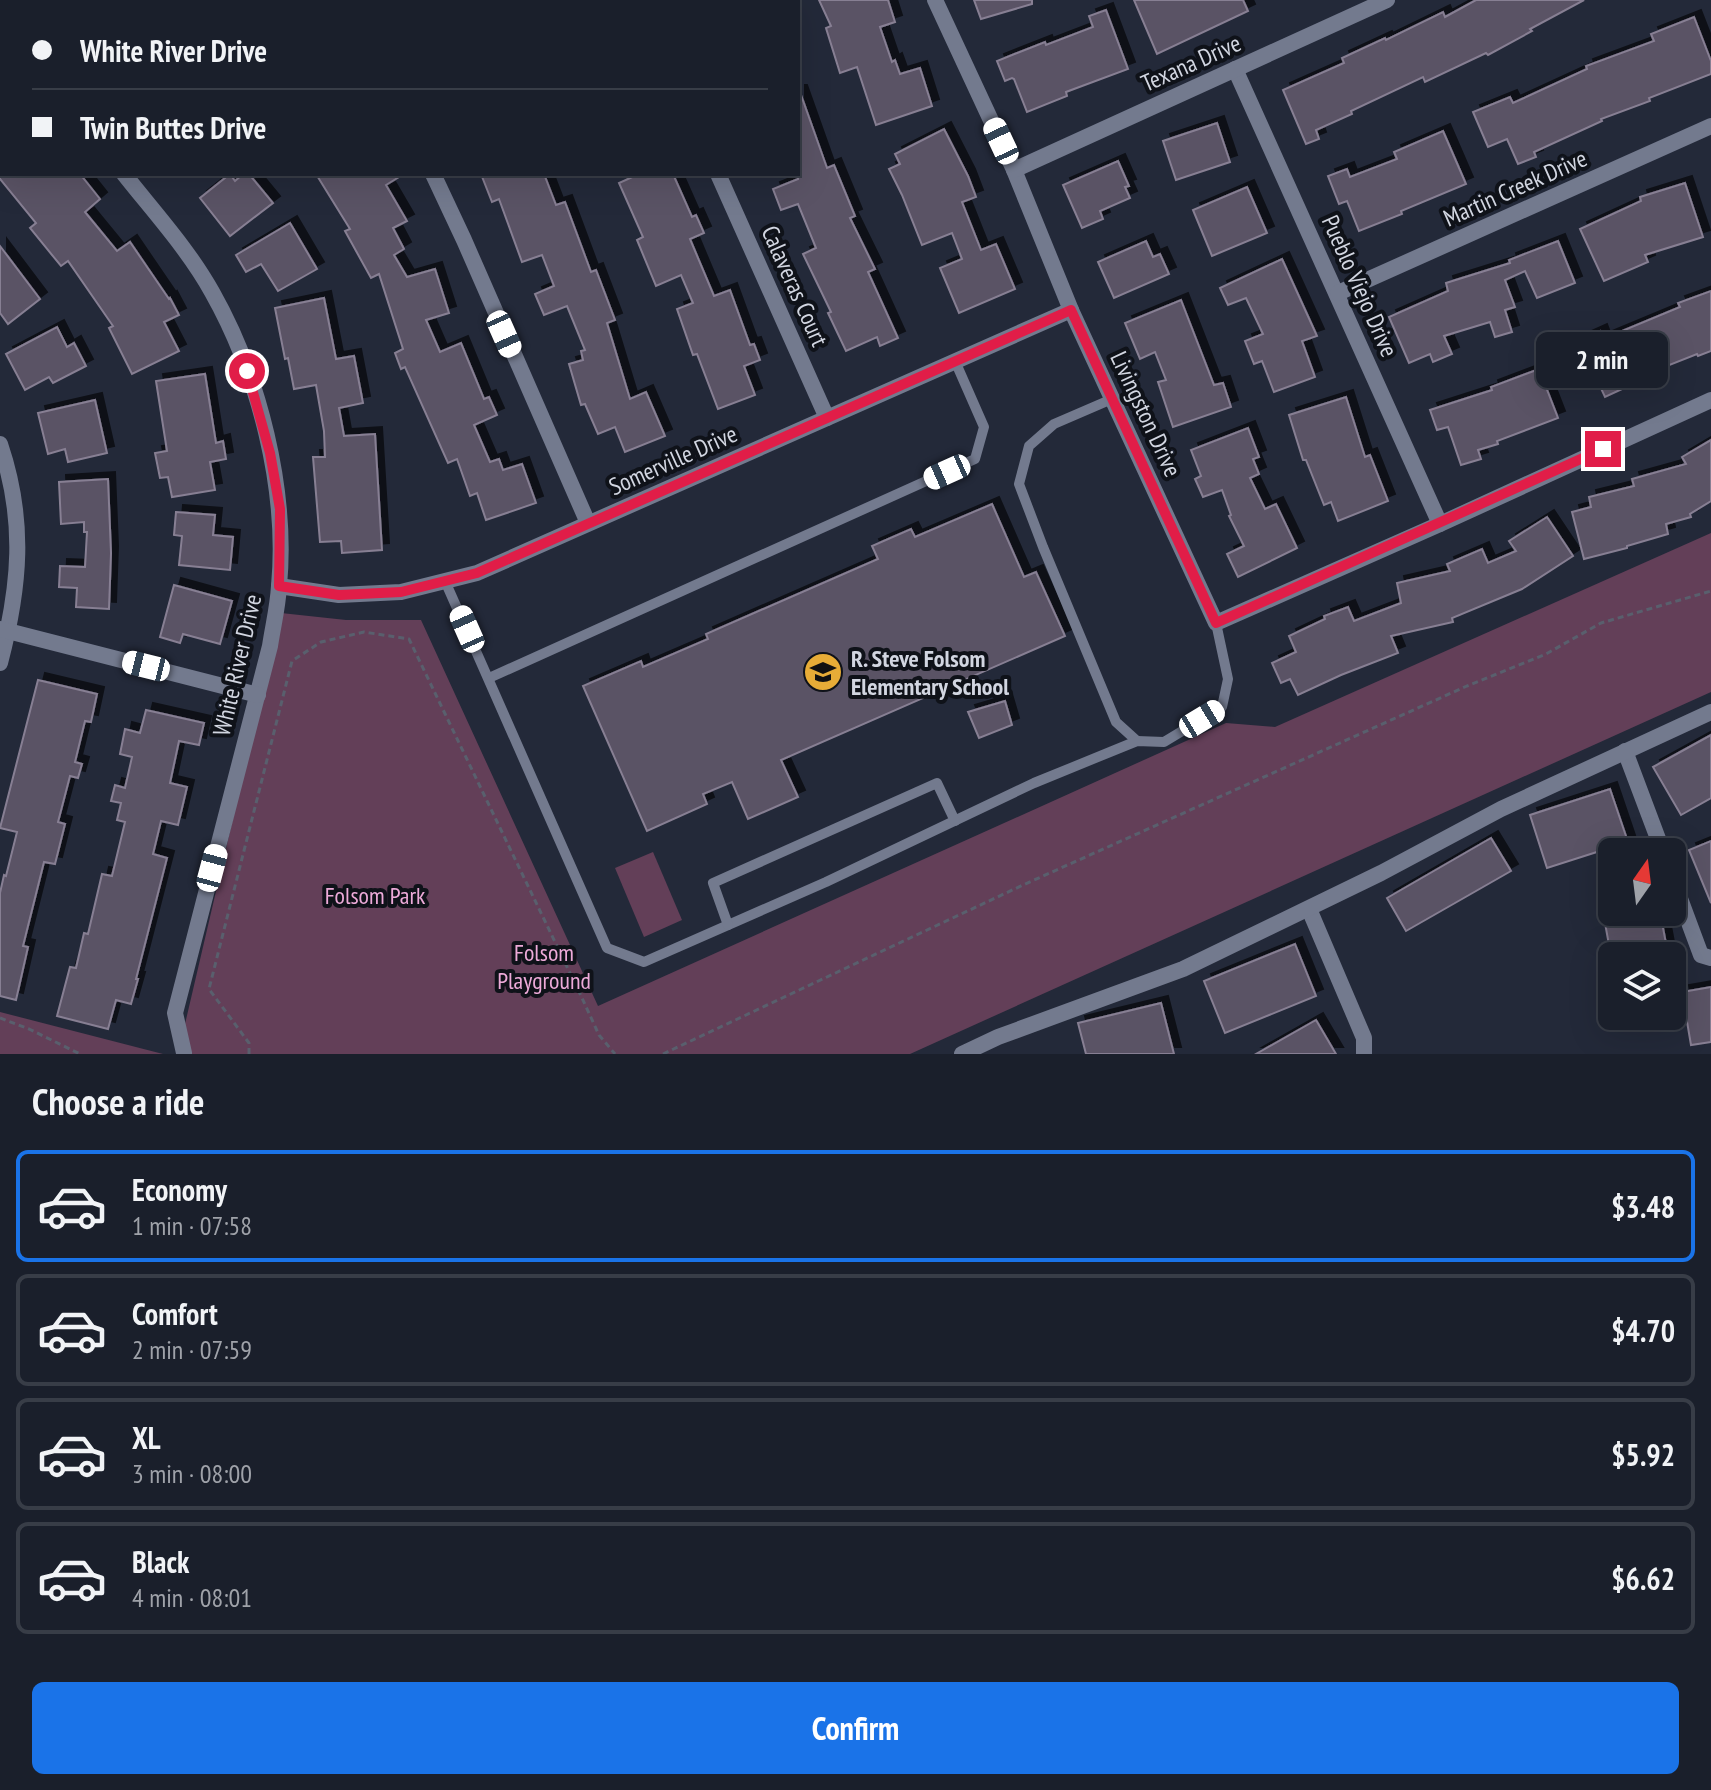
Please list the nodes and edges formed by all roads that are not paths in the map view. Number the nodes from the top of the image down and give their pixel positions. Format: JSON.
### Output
{"nodes":[{"id":1,"x":935,"y":0,"type":"edge"},
{"id":2,"x":1387,"y":0,"type":"edge"},
{"id":3,"x":1235,"y":69,"type":"junction"},
{"id":4,"x":1711,"y":126,"type":"edge"},
{"id":5,"x":1014,"y":170,"type":"junction"},
{"id":6,"x":126,"y":176,"type":"edge"},
{"id":7,"x":434,"y":176,"type":"edge"},
{"id":8,"x":719,"y":176,"type":"edge"},
{"id":9,"x":1338,"y":293,"type":"junction"},
{"id":10,"x":1071,"y":310,"type":"junction"},
{"id":11,"x":955,"y":361,"type":"junction"},
{"id":12,"x":1112,"y":399,"type":"junction"},
{"id":13,"x":1711,"y":400,"type":"edge"},
{"id":14,"x":827,"y":418,"type":"junction"},
{"id":15,"x":0,"y":444,"type":"edge"},
{"id":16,"x":588,"y":523,"type":"junction"},
{"id":17,"x":1440,"y":524,"type":"junction"},
{"id":18,"x":445,"y":581,"type":"junction"},
{"id":19,"x":279,"y":586,"type":"junction"},
{"id":20,"x":1216,"y":623,"type":"junction"},
{"id":21,"x":4,"y":630,"type":"edge"},
{"id":22,"x":0,"y":663,"type":"edge"},
{"id":23,"x":489,"y":678,"type":"junction"},
{"id":24,"x":258,"y":695,"type":"junction"},
{"id":25,"x":1711,"y":712,"type":"edge"},
{"id":26,"x":1137,"y":741,"type":"junction"},
{"id":27,"x":1625,"y":751,"type":"junction"},
{"id":28,"x":955,"y":821,"type":"junction"},
{"id":29,"x":1658,"y":838,"type":"edge"},
{"id":30,"x":1309,"y":909,"type":"junction"},
{"id":31,"x":1686,"y":915,"type":"edge"},
{"id":32,"x":728,"y":925,"type":"junction"},
{"id":33,"x":1711,"y":958,"type":"edge"},
{"id":34,"x":184,"y":1053,"type":"edge"},
{"id":35,"x":962,"y":1054,"type":"edge"},
{"id":36,"x":1364,"y":1054,"type":"edge"}],
"edges":[{"from":1,"to":5,"type":"street","name":"Livingston Drive"},
{"from":2,"to":3,"type":"street","name":"Texana Drive"},
{"from":3,"to":5,"type":"street","name":"Texana Drive"},
{"from":3,"to":9,"type":"street","name":"Pueblo Viejo Drive"},
{"from":4,"to":9,"type":"street","name":"Martin Creek Drive"},
{"from":5,"to":10,"type":"street","name":"Livingston Drive"},
{"from":6,"to":19,"type":"street","name":"White River Drive"},
{"from":7,"to":16,"type":"street"},
{"from":8,"to":14,"type":"street","name":"Calaveras Court"},
{"from":9,"to":17,"type":"street","name":"Pueblo Viejo Drive"},
{"from":10,"to":11,"type":"street","name":"Somerville Drive"},
{"from":10,"to":12,"type":"street","name":"Livingston Drive"},
{"from":11,"to":14,"type":"street","name":"Somerville Drive"},
{"from":11,"to":23,"type":"lane"},
{"from":12,"to":20,"type":"street","name":"Livingston Drive"},
{"from":12,"to":26,"type":"lane"},
{"from":13,"to":17,"type":"street"},
{"from":14,"to":16,"type":"street","name":"Somerville Drive"},
{"from":15,"to":21,"type":"street"},
{"from":16,"to":18,"type":"street","name":"Somerville Drive"},
{"from":17,"to":20,"type":"street"},
{"from":18,"to":19,"type":"street","name":"Somerville Drive"},
{"from":18,"to":23,"type":"lane"},
{"from":19,"to":24,"type":"street","name":"White River Drive"},
{"from":20,"to":26,"type":"lane"},
{"from":21,"to":22,"type":"street"},
{"from":21,"to":24,"type":"street"},
{"from":23,"to":32,"type":"lane"},
{"from":24,"to":34,"type":"street","name":"White River Drive"},
{"from":25,"to":27,"type":"street"},
{"from":26,"to":28,"type":"lane"},
{"from":27,"to":29,"type":"street"},
{"from":27,"to":30,"type":"street"},
{"from":28,"to":32,"type":"lane"},
{"from":28,"to":32,"type":"lane"},
{"from":30,"to":35,"type":"street"},
{"from":30,"to":36,"type":"street"},
{"from":31,"to":33,"type":"street"}]}
